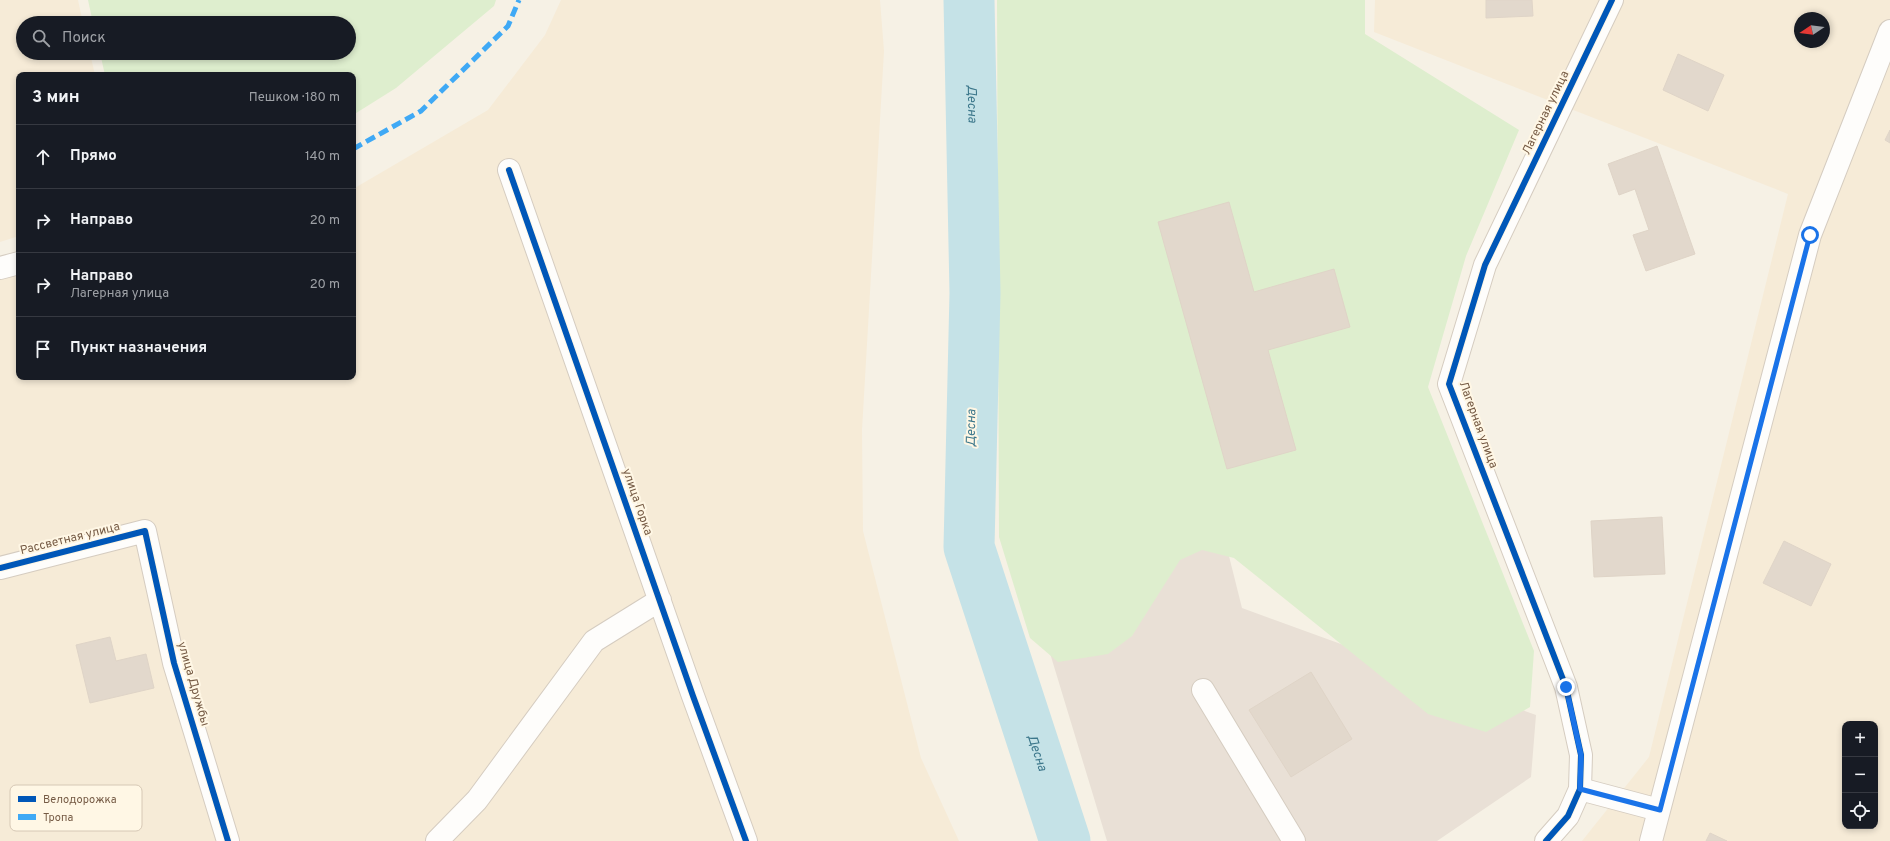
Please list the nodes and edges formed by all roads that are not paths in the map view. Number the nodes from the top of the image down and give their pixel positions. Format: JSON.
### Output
{"nodes":[{"id":1,"x":1612,"y":0,"type":"edge"},
{"id":2,"x":1890,"y":31,"type":"edge"},
{"id":3,"x":509,"y":170,"type":"dead end"},
{"id":4,"x":16,"y":264,"type":"edge"},
{"id":5,"x":0,"y":268,"type":"edge"},
{"id":6,"x":145,"y":531,"type":"joint"},
{"id":7,"x":0,"y":568,"type":"edge"},
{"id":8,"x":660,"y":600,"type":"junction"},
{"id":9,"x":1203,"y":690,"type":"dead end"},
{"id":10,"x":1580,"y":789,"type":"junction"},
{"id":11,"x":1660,"y":810,"type":"junction"},
{"id":12,"x":228,"y":841,"type":"edge"},
{"id":13,"x":437,"y":841,"type":"edge"},
{"id":14,"x":746,"y":841,"type":"edge"},
{"id":15,"x":1294,"y":841,"type":"edge"},
{"id":16,"x":1546,"y":841,"type":"edge"},
{"id":17,"x":1651,"y":841,"type":"edge"}],
"edges":[{"from":1,"to":10,"type":"street","name":"Лагерная улица"},
{"from":2,"to":11,"type":"street"},
{"from":3,"to":8,"type":"street","name":"улица Горка"},
{"from":4,"to":5,"type":"street"},
{"from":6,"to":7,"type":"street","name":"Рассветная улица"},
{"from":6,"to":12,"type":"street","name":"улица Дружбы"},
{"from":8,"to":13,"type":"street"},
{"from":8,"to":14,"type":"street","name":"улица Горка"},
{"from":9,"to":15,"type":"street"},
{"from":10,"to":11,"type":"street"},
{"from":10,"to":16,"type":"street","name":"Лагерная улица"},
{"from":11,"to":17,"type":"street"}]}
